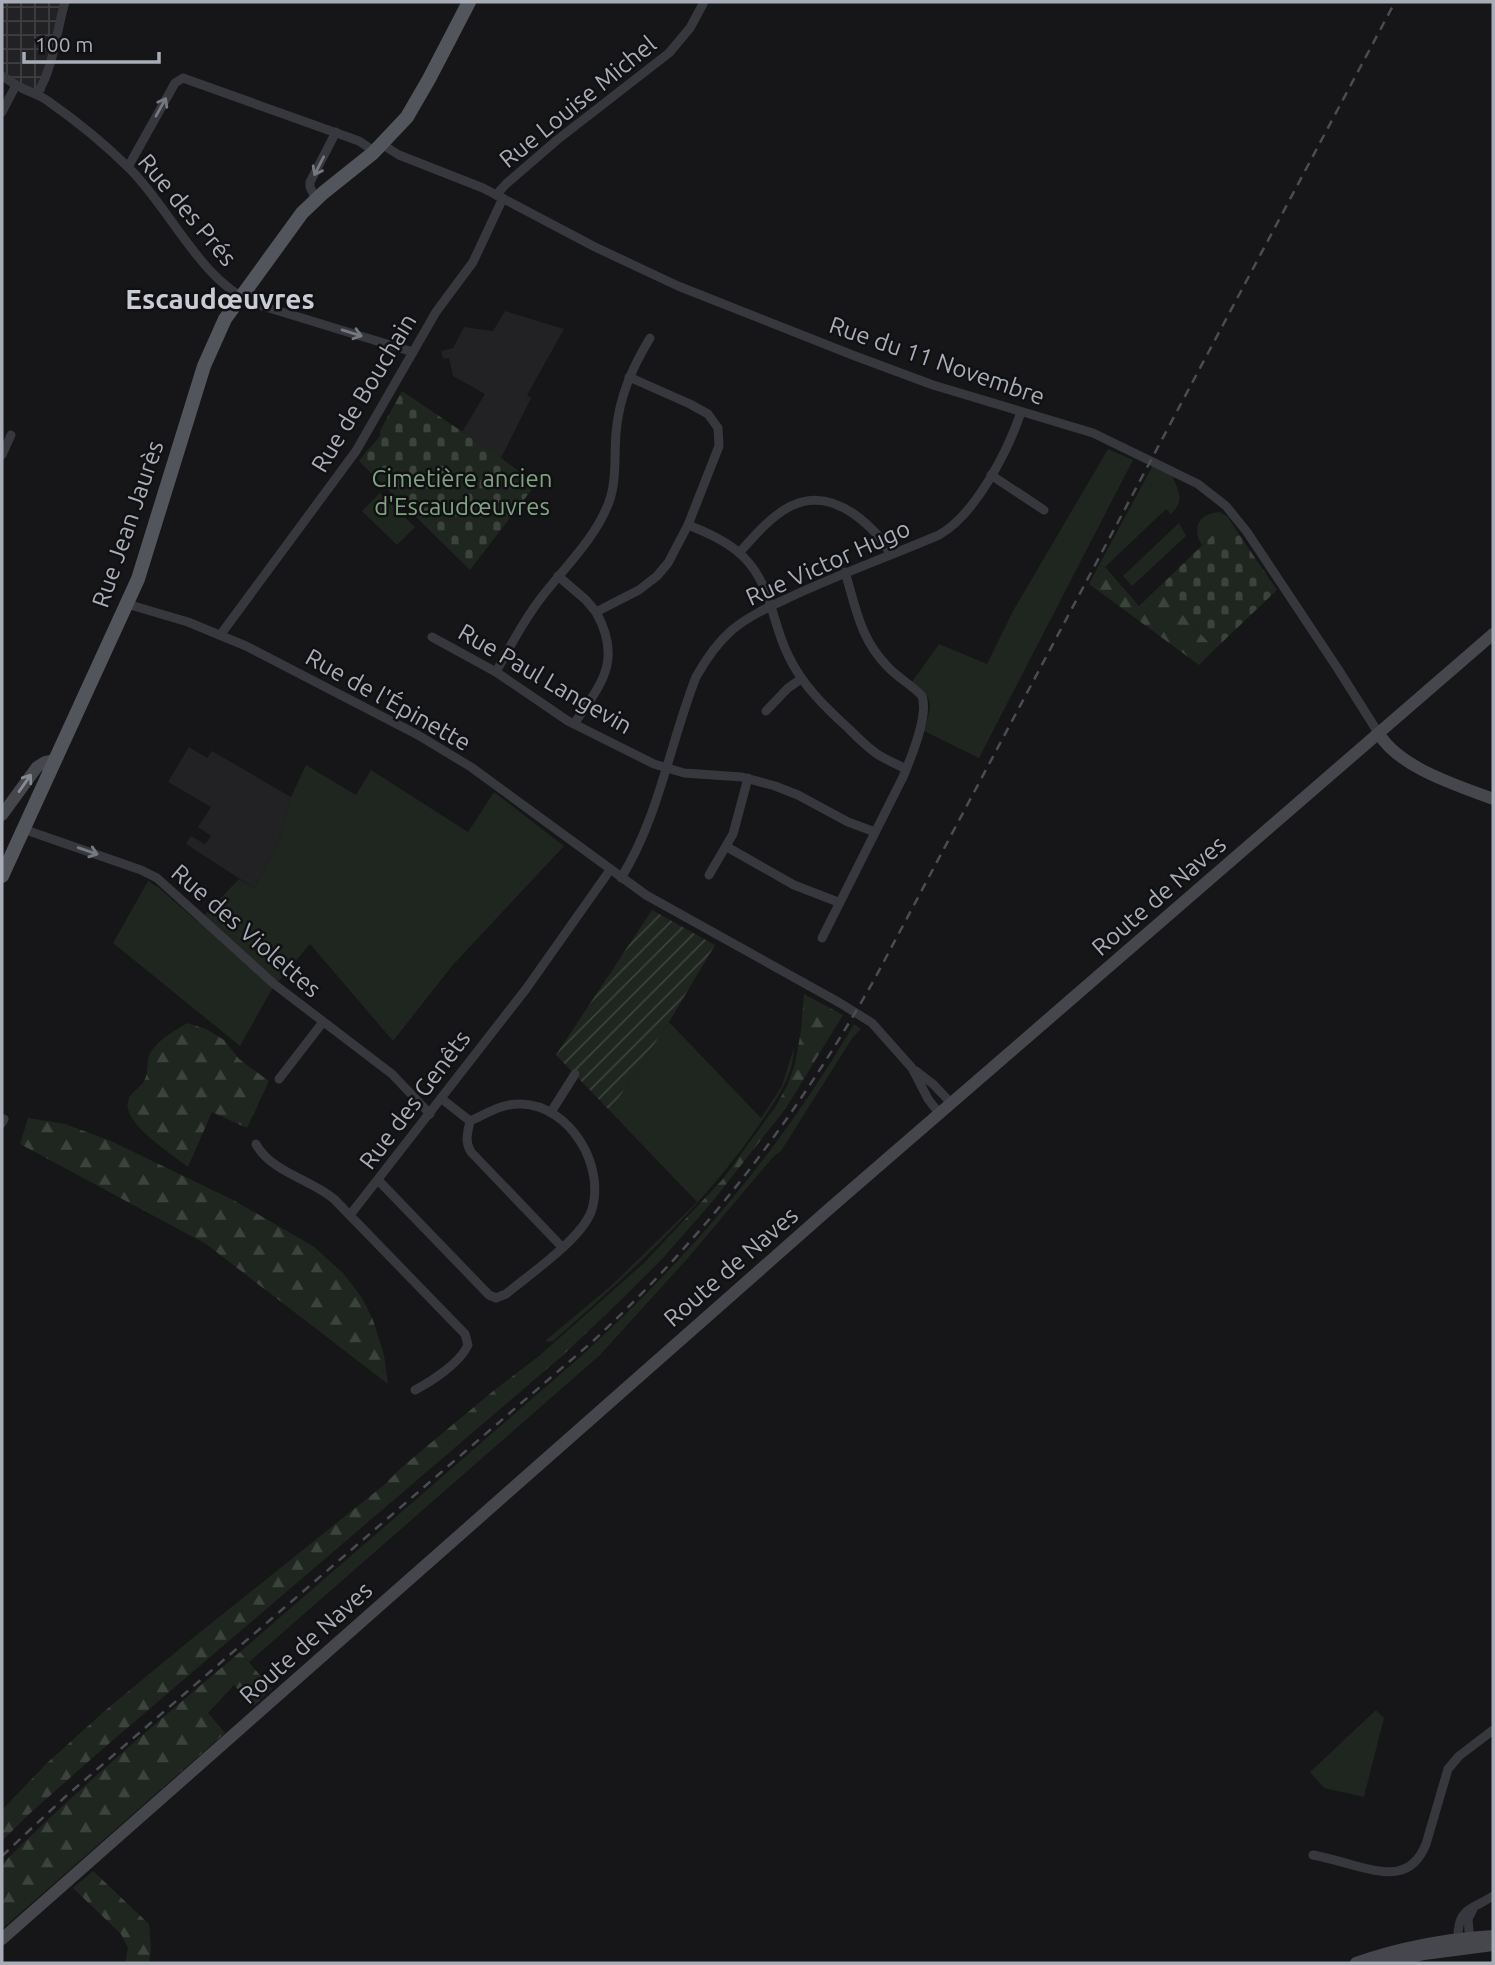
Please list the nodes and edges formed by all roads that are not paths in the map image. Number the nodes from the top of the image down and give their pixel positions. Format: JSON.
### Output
{"nodes":[{"id":1,"x":65,"y":2,"type":"edge"},
{"id":2,"x":469,"y":2,"type":"edge"},
{"id":3,"x":704,"y":2,"type":"edge"},
{"id":4,"x":2,"y":76,"type":"edge"},
{"id":5,"x":16,"y":85,"type":"junction"},
{"id":6,"x":37,"y":94,"type":"junction"},
{"id":7,"x":2,"y":112,"type":"edge"},
{"id":8,"x":336,"y":132,"type":"junction"},
{"id":9,"x":378,"y":149,"type":"junction"},
{"id":10,"x":128,"y":167,"type":"junction"},
{"id":11,"x":500,"y":197,"type":"junction"},
{"id":12,"x":316,"y":200,"type":"junction"},
{"id":13,"x":240,"y":297,"type":"junction"},
{"id":14,"x":650,"y":338,"type":"dead end"},
{"id":15,"x":413,"y":352,"type":"junction"},
{"id":16,"x":629,"y":377,"type":"junction"},
{"id":17,"x":1021,"y":412,"type":"junction"},
{"id":18,"x":11,"y":435,"type":"dead end"},
{"id":19,"x":2,"y":454,"type":"edge"},
{"id":20,"x":991,"y":475,"type":"junction"},
{"id":21,"x":1044,"y":510,"type":"dead end"},
{"id":22,"x":688,"y":525,"type":"junction"},
{"id":23,"x":739,"y":553,"type":"junction"},
{"id":24,"x":890,"y":554,"type":"junction"},
{"id":25,"x":845,"y":572,"type":"junction"},
{"id":26,"x":558,"y":576,"type":"junction"},
{"id":27,"x":127,"y":604,"type":"junction"},
{"id":28,"x":771,"y":607,"type":"junction"},
{"id":29,"x":597,"y":611,"type":"junction"},
{"id":30,"x":221,"y":634,"type":"junction"},
{"id":31,"x":1493,"y":635,"type":"edge"},
{"id":32,"x":432,"y":637,"type":"dead end"},
{"id":33,"x":496,"y":672,"type":"junction"},
{"id":34,"x":802,"y":679,"type":"junction"},
{"id":35,"x":766,"y":711,"type":"dead end"},
{"id":36,"x":574,"y":724,"type":"junction"},
{"id":37,"x":1379,"y":734,"type":"junction"},
{"id":38,"x":54,"y":760,"type":"junction"},
{"id":39,"x":666,"y":769,"type":"junction"},
{"id":40,"x":906,"y":769,"type":"junction"},
{"id":41,"x":748,"y":778,"type":"junction"},
{"id":42,"x":1493,"y":799,"type":"edge"},
{"id":43,"x":2,"y":815,"type":"edge"},
{"id":44,"x":23,"y":829,"type":"junction"},
{"id":45,"x":875,"y":832,"type":"junction"},
{"id":46,"x":727,"y":847,"type":"junction"},
{"id":47,"x":610,"y":870,"type":"junction"},
{"id":48,"x":709,"y":875,"type":"dead end"},
{"id":49,"x":2,"y":876,"type":"edge"},
{"id":50,"x":621,"y":878,"type":"junction"},
{"id":51,"x":838,"y":902,"type":"junction"},
{"id":52,"x":822,"y":938,"type":"dead end"},
{"id":53,"x":323,"y":1022,"type":"junction"},
{"id":54,"x":912,"y":1068,"type":"junction"},
{"id":55,"x":575,"y":1074,"type":"dead end"},
{"id":56,"x":279,"y":1079,"type":"dead end"},
{"id":57,"x":442,"y":1098,"type":"junction"},
{"id":58,"x":951,"y":1103,"type":"junction"},
{"id":59,"x":551,"y":1112,"type":"junction"},
{"id":60,"x":939,"y":1113,"type":"junction"},
{"id":61,"x":430,"y":1114,"type":"junction"},
{"id":62,"x":470,"y":1121,"type":"junction"},
{"id":63,"x":256,"y":1144,"type":"dead end"},
{"id":64,"x":378,"y":1180,"type":"junction"},
{"id":65,"x":350,"y":1215,"type":"junction"},
{"id":66,"x":562,"y":1247,"type":"junction"},
{"id":67,"x":415,"y":1390,"type":"dead end"},
{"id":68,"x":1493,"y":1730,"type":"edge"},
{"id":69,"x":1313,"y":1855,"type":"dead end"},
{"id":70,"x":1493,"y":1896,"type":"edge"},
{"id":71,"x":1493,"y":1936,"type":"edge"},
{"id":72,"x":2,"y":1939,"type":"edge"},
{"id":73,"x":1465,"y":1943,"type":"junction"},
{"id":74,"x":1493,"y":1945,"type":"edge"},
{"id":75,"x":1356,"y":1963,"type":"edge"},
{"id":76,"x":1385,"y":1963,"type":"edge"}],
"edges":[{"from":1,"to":6,"type":"street"},
{"from":2,"to":9,"type":"main road","name":"Rue Jean Jaurès"},
{"from":3,"to":11,"type":"street","name":"Rue Louise Michel"},
{"from":4,"to":5,"type":"street","name":"Rue des Prés"},
{"from":5,"to":6,"type":"street","name":"Rue des Prés"},
{"from":5,"to":7,"type":"street"},
{"from":6,"to":10,"type":"street","name":"Rue des Prés"},
{"from":8,"to":9,"type":"street","name":"Rue du 11 Novembre"},
{"from":10,"to":8,"type":"street","name":"Rue du 11 Novembre","one_way":true},
{"from":8,"to":12,"type":"street","one_way":true},
{"from":9,"to":11,"type":"street","name":"Rue du 11 Novembre"},
{"from":9,"to":12,"type":"main road","name":"Rue Jean Jaurès"},
{"from":10,"to":13,"type":"street","name":"Rue des Prés"},
{"from":11,"to":15,"type":"street","name":"Rue de Bouchain"},
{"from":11,"to":17,"type":"street","name":"Rue du 11 Novembre"},
{"from":12,"to":13,"type":"main road","name":"Rue Jean Jaurès"},
{"from":13,"to":15,"type":"street","one_way":true},
{"from":13,"to":27,"type":"main road","name":"Rue Jean Jaurès"},
{"from":14,"to":16,"type":"street"},
{"from":15,"to":30,"type":"street","name":"Rue de Bouchain"},
{"from":16,"to":22,"type":"street"},
{"from":16,"to":26,"type":"street"},
{"from":17,"to":20,"type":"street","name":"Rue Victor Hugo"},
{"from":17,"to":37,"type":"street","name":"Rue du 11 Novembre"},
{"from":18,"to":19,"type":"street"},
{"from":20,"to":21,"type":"street"},
{"from":20,"to":24,"type":"street","name":"Rue Victor Hugo"},
{"from":22,"to":23,"type":"street"},
{"from":22,"to":29,"type":"street"},
{"from":23,"to":24,"type":"street"},
{"from":23,"to":28,"type":"street"},
{"from":24,"to":25,"type":"street","name":"Rue Victor Hugo"},
{"from":25,"to":28,"type":"street","name":"Rue Victor Hugo"},
{"from":25,"to":40,"type":"street"},
{"from":26,"to":29,"type":"street"},
{"from":26,"to":33,"type":"street"},
{"from":27,"to":30,"type":"street","name":"Rue de l'Épinette"},
{"from":27,"to":38,"type":"main road","name":"Rue Jean Jaurès"},
{"from":28,"to":34,"type":"street"},
{"from":28,"to":39,"type":"street","name":"Rue Victor Hugo"},
{"from":29,"to":36,"type":"street"},
{"from":30,"to":47,"type":"street","name":"Rue de l'Épinette"},
{"from":31,"to":37,"type":"main road","name":"Route de Naves"},
{"from":32,"to":33,"type":"street","name":"Rue Paul Langevin"},
{"from":33,"to":36,"type":"street","name":"Rue Paul Langevin"},
{"from":34,"to":35,"type":"street"},
{"from":34,"to":40,"type":"street"},
{"from":36,"to":39,"type":"street","name":"Rue Paul Langevin"},
{"from":37,"to":42,"type":"main road"},
{"from":37,"to":58,"type":"main road","name":"Route de Naves"},
{"from":43,"to":38,"type":"main road","one_way":true},
{"from":38,"to":44,"type":"main road","name":"Rue Jean Jaurès"},
{"from":39,"to":41,"type":"street","name":"Rue Paul Langevin"},
{"from":39,"to":50,"type":"street","name":"Rue Victor Hugo"},
{"from":40,"to":45,"type":"street"},
{"from":41,"to":45,"type":"street","name":"Rue Paul Langevin"},
{"from":41,"to":46,"type":"street"},
{"from":44,"to":49,"type":"main road","name":"Rue Jean Jaurès"},
{"from":44,"to":53,"type":"street","name":"Rue des Violettes","one_way":true},
{"from":45,"to":51,"type":"street"},
{"from":46,"to":48,"type":"street"},
{"from":46,"to":51,"type":"street"},
{"from":47,"to":50,"type":"street","name":"Rue de l'Épinette"},
{"from":47,"to":57,"type":"street","name":"Rue des Genêts"},
{"from":50,"to":54,"type":"street","name":"Rue de l'Épinette"},
{"from":51,"to":52,"type":"street"},
{"from":53,"to":56,"type":"street","name":"Rue des Violettes"},
{"from":53,"to":61,"type":"street","name":"Rue des Violettes"},
{"from":54,"to":58,"type":"street","name":"Rue de l'Épinette"},
{"from":54,"to":60,"type":"street","name":"Rue de l'Épinette"},
{"from":55,"to":59,"type":"street"},
{"from":57,"to":61,"type":"street","name":"Rue des Genêts"},
{"from":57,"to":62,"type":"street"},
{"from":58,"to":60,"type":"main road","name":"Route de Naves"},
{"from":59,"to":62,"type":"street"},
{"from":59,"to":66,"type":"street"},
{"from":60,"to":72,"type":"main road","name":"Route de Naves"},
{"from":61,"to":64,"type":"street","name":"Rue des Genêts"},
{"from":62,"to":66,"type":"street"},
{"from":63,"to":65,"type":"street"},
{"from":64,"to":65,"type":"street","name":"Rue des Genêts"},
{"from":64,"to":66,"type":"street"},
{"from":65,"to":67,"type":"street"},
{"from":68,"to":69,"type":"street"},
{"from":70,"to":73,"type":"street"},
{"from":71,"to":73,"type":"main road"},
{"from":73,"to":74,"type":"main road"},
{"from":73,"to":75,"type":"main road"},
{"from":73,"to":76,"type":"main road"}]}
